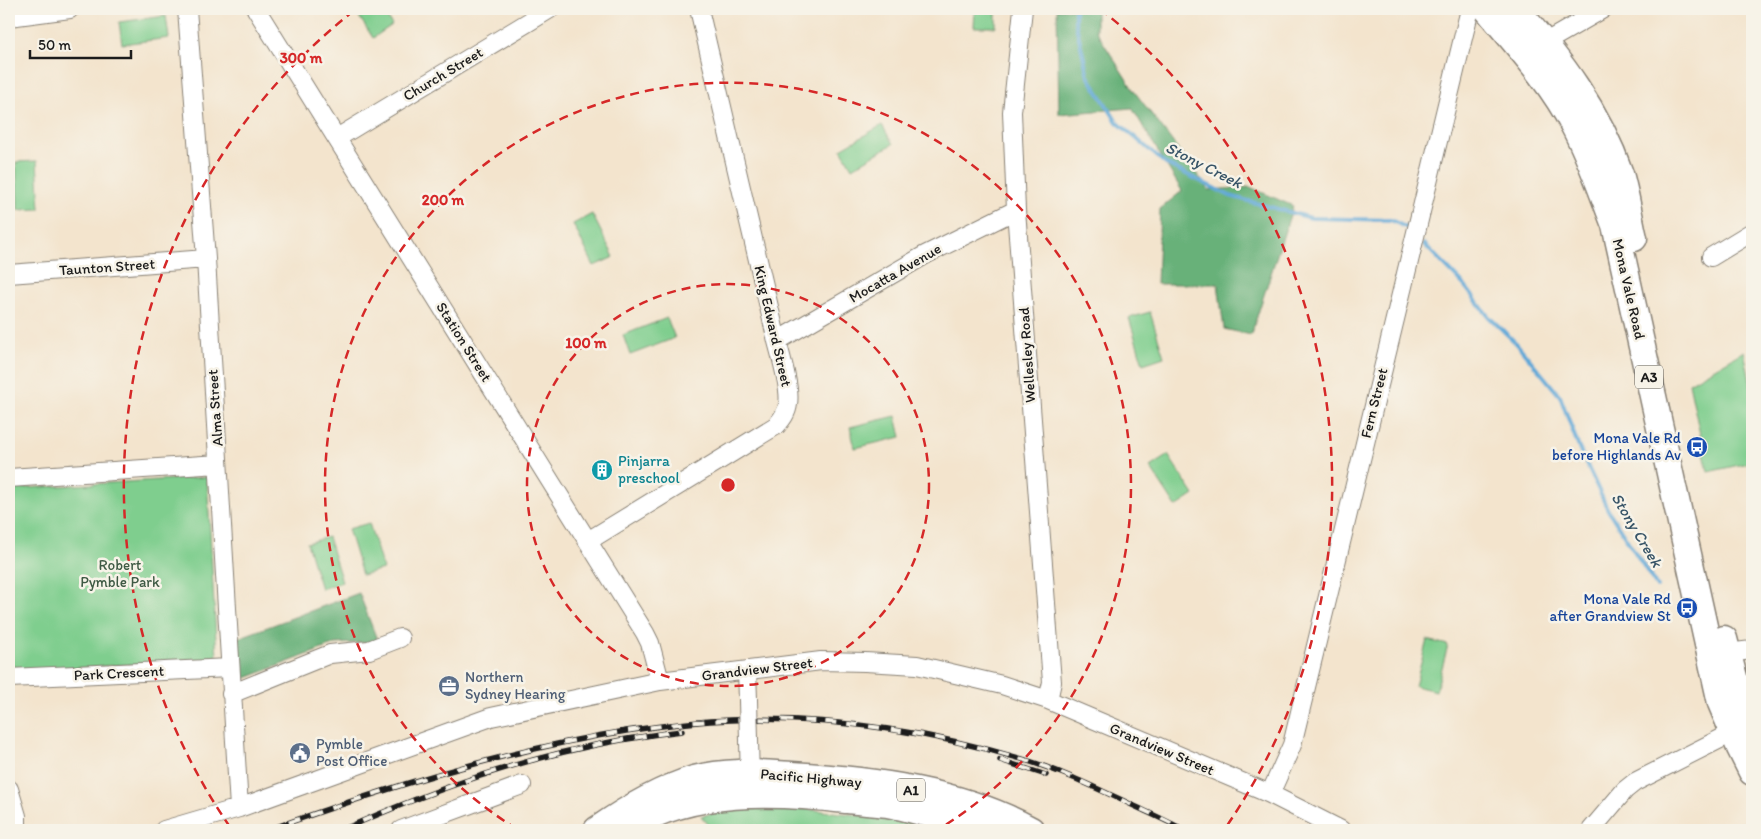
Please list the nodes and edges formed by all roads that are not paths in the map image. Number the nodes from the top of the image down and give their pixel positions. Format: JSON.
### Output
{"nodes":[{"id":1,"x":70,"y":9,"type":"edge"},
{"id":2,"x":187,"y":9,"type":"edge"},
{"id":3,"x":256,"y":9,"type":"edge"},
{"id":4,"x":550,"y":9,"type":"edge"},
{"id":5,"x":699,"y":9,"type":"edge"},
{"id":6,"x":1023,"y":9,"type":"edge"},
{"id":7,"x":1470,"y":9,"type":"edge"},
{"id":8,"x":1488,"y":9,"type":"edge"},
{"id":9,"x":1516,"y":9,"type":"edge"},
{"id":10,"x":1603,"y":9,"type":"edge"},
{"id":11,"x":9,"y":17,"type":"edge"},
{"id":12,"x":1544,"y":43,"type":"junction"},
{"id":13,"x":337,"y":138,"type":"junction"},
{"id":14,"x":1016,"y":210,"type":"junction"},
{"id":15,"x":1752,"y":232,"type":"edge"},
{"id":16,"x":1711,"y":257,"type":"dead end"},
{"id":17,"x":206,"y":259,"type":"junction"},
{"id":18,"x":9,"y":274,"type":"edge"},
{"id":19,"x":777,"y":341,"type":"junction"},
{"id":20,"x":218,"y":464,"type":"junction"},
{"id":21,"x":9,"y":478,"type":"edge"},
{"id":22,"x":588,"y":541,"type":"junction"},
{"id":23,"x":400,"y":638,"type":"dead end"},
{"id":24,"x":1740,"y":652,"type":"edge"},
{"id":25,"x":230,"y":668,"type":"junction"},
{"id":26,"x":747,"y":670,"type":"junction"},
{"id":27,"x":9,"y":678,"type":"edge"},
{"id":28,"x":660,"y":681,"type":"junction"},
{"id":29,"x":231,"y":694,"type":"junction"},
{"id":30,"x":1048,"y":700,"type":"junction"},
{"id":31,"x":1743,"y":729,"type":"edge"},
{"id":32,"x":1752,"y":772,"type":"edge"},
{"id":33,"x":750,"y":784,"type":"junction"},
{"id":34,"x":522,"y":785,"type":"dead end"},
{"id":35,"x":9,"y":789,"type":"edge"},
{"id":36,"x":1270,"y":794,"type":"junction"},
{"id":37,"x":239,"y":808,"type":"junction"},
{"id":38,"x":17,"y":830,"type":"edge"},
{"id":39,"x":164,"y":830,"type":"edge"},
{"id":40,"x":402,"y":830,"type":"edge"},
{"id":41,"x":597,"y":830,"type":"edge"},
{"id":42,"x":625,"y":830,"type":"edge"},
{"id":43,"x":995,"y":830,"type":"edge"},
{"id":44,"x":1031,"y":830,"type":"edge"},
{"id":45,"x":1341,"y":830,"type":"edge"},
{"id":46,"x":1591,"y":830,"type":"edge"}],
"edges":[{"from":1,"to":11,"type":"street"},
{"from":2,"to":17,"type":"street","name":"Alma Street"},
{"from":3,"to":13,"type":"street","name":"Station Street"},
{"from":4,"to":13,"type":"street","name":"Church Street"},
{"from":5,"to":19,"type":"street","name":"King Edward Street"},
{"from":6,"to":14,"type":"street","name":"Wellesley Road"},
{"from":7,"to":36,"type":"street","name":"Fern Street"},
{"from":8,"to":31,"type":"highway","name":"Mona Vale Road","number":"A3"},
{"from":9,"to":12,"type":"highway","name":"Mona Vale Road","number":"A3"},
{"from":10,"to":12,"type":"street"},
{"from":12,"to":24,"type":"highway","name":"Mona Vale Road","number":"A3"},
{"from":13,"to":22,"type":"street","name":"Station Street"},
{"from":14,"to":19,"type":"street","name":"Mocatta Avenue"},
{"from":14,"to":30,"type":"street","name":"Wellesley Road"},
{"from":15,"to":16,"type":"street"},
{"from":17,"to":18,"type":"street","name":"Taunton Street"},
{"from":17,"to":20,"type":"street","name":"Alma Street"},
{"from":19,"to":22,"type":"street","name":"King Edward Street"},
{"from":20,"to":21,"type":"street"},
{"from":20,"to":25,"type":"street","name":"Alma Street"},
{"from":22,"to":28,"type":"street","name":"Station Street"},
{"from":23,"to":29,"type":"street"},
{"from":24,"to":31,"type":"highway","name":"Mona Vale Road","number":"A3"},
{"from":25,"to":27,"type":"street","name":"Park Crescent"},
{"from":25,"to":29,"type":"street","name":"Alma Street"},
{"from":26,"to":28,"type":"street","name":"Grandview Street"},
{"from":26,"to":30,"type":"street","name":"Grandview Street"},
{"from":26,"to":33,"type":"street","bridge":true},
{"from":28,"to":37,"type":"street","name":"Grandview Street"},
{"from":29,"to":37,"type":"street","name":"Alma Street"},
{"from":30,"to":36,"type":"street","name":"Grandview Street"},
{"from":31,"to":32,"type":"highway","name":"Mona Vale Road","number":"A3"},
{"from":31,"to":46,"type":"street"},
{"from":33,"to":41,"type":"highway","name":"Pacific Highway","number":"A1"},
{"from":33,"to":42,"type":"highway","name":"Pacific Highway","number":"A1"},
{"from":33,"to":43,"type":"highway","name":"Pacific Highway","number":"A1"},
{"from":33,"to":44,"type":"highway","name":"Pacific Highway","number":"A1"},
{"from":34,"to":40,"type":"street"},
{"from":35,"to":38,"type":"street"},
{"from":36,"to":45,"type":"street","name":"Grandview Street"},
{"from":37,"to":39,"type":"street","name":"Grandview Street"}]}
